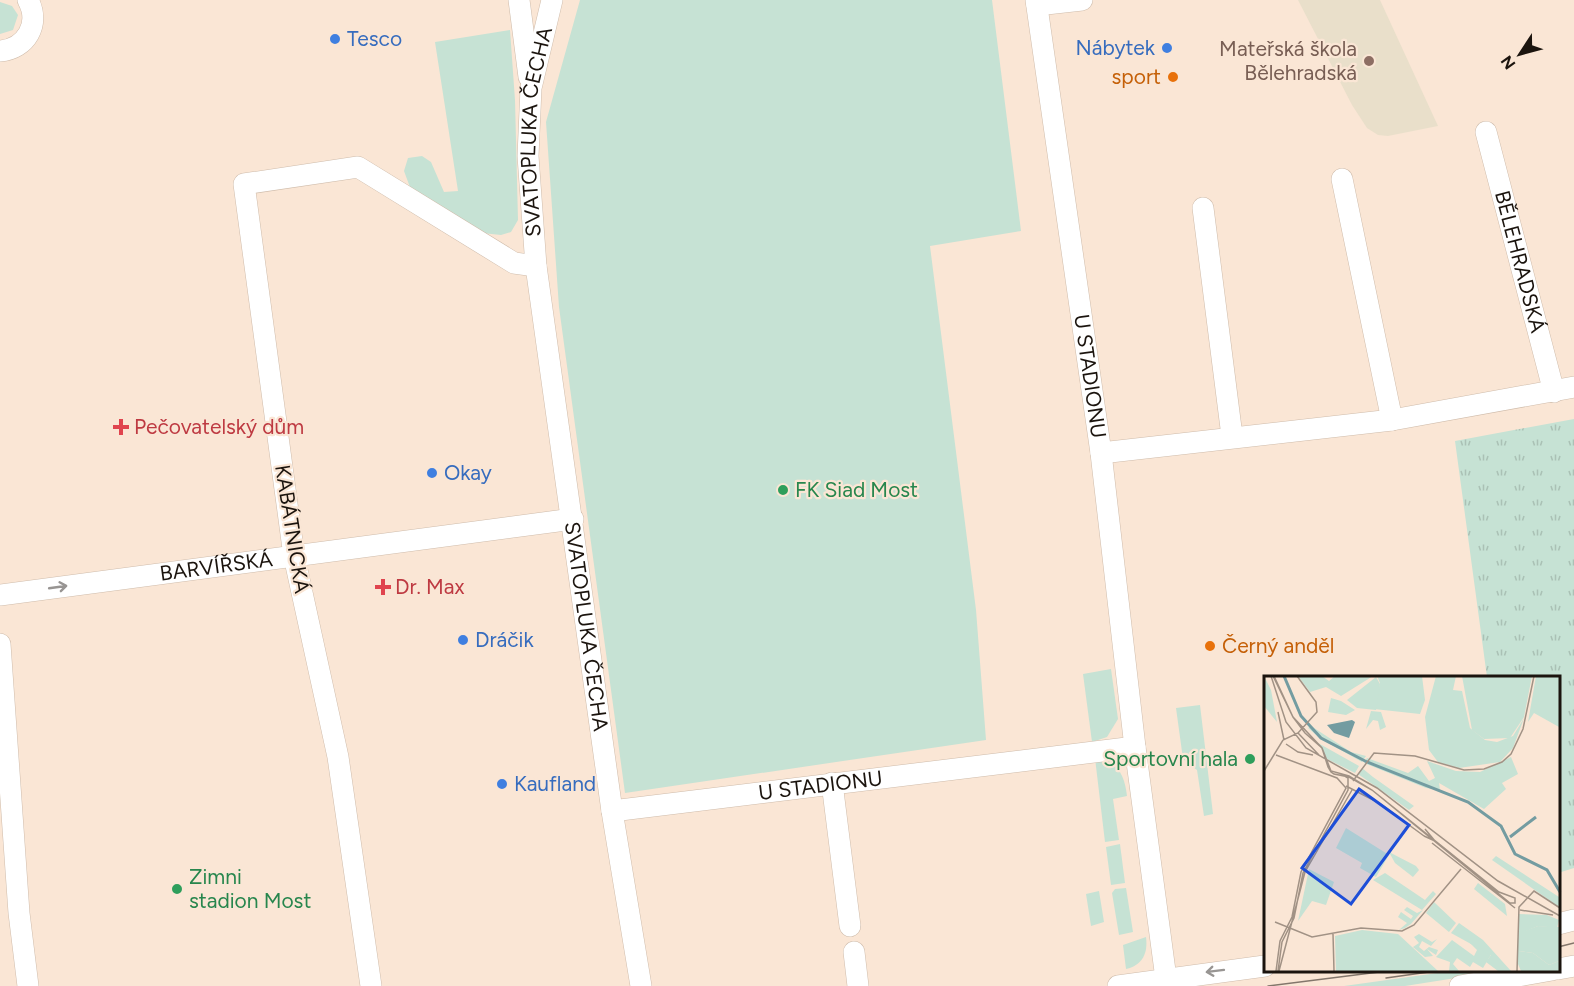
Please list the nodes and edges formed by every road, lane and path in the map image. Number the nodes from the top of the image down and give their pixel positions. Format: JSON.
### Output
{"nodes":[{"id":1,"x":28,"y":0,"type":"edge"},
{"id":2,"x":519,"y":0,"type":"edge"},
{"id":3,"x":552,"y":0,"type":"edge"},
{"id":4,"x":1082,"y":0,"type":"edge"},
{"id":5,"x":1037,"y":2,"type":"edge"},
{"id":6,"x":0,"y":51,"type":"edge"},
{"id":7,"x":531,"y":88,"type":"junction"},
{"id":8,"x":1486,"y":132,"type":"dead end"},
{"id":9,"x":358,"y":167,"type":"joint"},
{"id":10,"x":1342,"y":179,"type":"dead end"},
{"id":11,"x":1203,"y":208,"type":"dead end"},
{"id":12,"x":536,"y":266,"type":"junction"},
{"id":13,"x":1564,"y":389,"type":"edge"},
{"id":14,"x":1392,"y":420,"type":"junction"},
{"id":15,"x":1232,"y":436,"type":"junction"},
{"id":16,"x":1101,"y":453,"type":"junction"},
{"id":17,"x":573,"y":519,"type":"junction"},
{"id":18,"x":294,"y":556,"type":"junction"},
{"id":19,"x":0,"y":595,"type":"edge"},
{"id":20,"x":0,"y":644,"type":"edge"},
{"id":21,"x":1135,"y":747,"type":"junction"},
{"id":22,"x":832,"y":783,"type":"junction"},
{"id":23,"x":612,"y":811,"type":"junction"},
{"id":24,"x":1574,"y":920,"type":"edge"},
{"id":25,"x":1559,"y":924,"type":"edge"},
{"id":26,"x":850,"y":926,"type":"dead end"},
{"id":27,"x":854,"y":952,"type":"dead end"},
{"id":28,"x":1264,"y":966,"type":"edge"},
{"id":29,"x":1574,"y":966,"type":"edge"},
{"id":30,"x":1559,"y":969,"type":"edge"},
{"id":31,"x":1541,"y":971,"type":"edge"},
{"id":32,"x":1166,"y":982,"type":"edge"},
{"id":33,"x":28,"y":986,"type":"edge"},
{"id":34,"x":371,"y":986,"type":"edge"},
{"id":35,"x":640,"y":986,"type":"edge"},
{"id":36,"x":858,"y":986,"type":"edge"},
{"id":37,"x":1118,"y":986,"type":"edge"},
{"id":38,"x":1460,"y":986,"type":"edge"}],
"edges":[{"from":1,"to":6,"type":"street"},
{"from":2,"to":7,"type":"street"},
{"from":3,"to":7,"type":"street","name":"SVATOPLUKA ČECHA"},
{"from":4,"to":5,"type":"street","name":"U STADIONU"},
{"from":5,"to":16,"type":"street","name":"U STADIONU"},
{"from":7,"to":12,"type":"street","name":"SVATOPLUKA ČECHA"},
{"from":8,"to":13,"type":"street","name":"BĚLEHRADSKÁ"},
{"from":9,"to":12,"type":"street","name":"SVATOPLUKA ČECHA"},
{"from":9,"to":18,"type":"street","name":"KABÁTNICKÁ"},
{"from":10,"to":14,"type":"street"},
{"from":11,"to":15,"type":"street"},
{"from":12,"to":17,"type":"street","name":"SVATOPLUKA ČECHA"},
{"from":13,"to":14,"type":"street","name":"BĚLEHRADSKÁ"},
{"from":14,"to":15,"type":"street","name":"BĚLEHRADSKÁ"},
{"from":15,"to":16,"type":"street","name":"BĚLEHRADSKÁ"},
{"from":16,"to":21,"type":"street","name":"U STADIONU"},
{"from":17,"to":18,"type":"street","name":"BARVÍŘSKÁ"},
{"from":17,"to":23,"type":"street","name":"SVATOPLUKA ČECHA"},
{"from":19,"to":18,"type":"street","name":"BARVÍŘSKÁ","one_way":true},
{"from":18,"to":34,"type":"street","name":"KABÁTNICKÁ"},
{"from":20,"to":33,"type":"street"},
{"from":21,"to":22,"type":"street","name":"U STADIONU"},
{"from":21,"to":32,"type":"street","name":"U STADIONU"},
{"from":22,"to":23,"type":"street","name":"U STADIONU"},
{"from":22,"to":26,"type":"street"},
{"from":23,"to":35,"type":"street","name":"SVATOPLUKA ČECHA"},
{"from":24,"to":25,"type":"street"},
{"from":27,"to":36,"type":"street"},
{"from":28,"to":32,"type":"street","one_way":true},
{"from":29,"to":30,"type":"street"},
{"from":31,"to":38,"type":"street"},
{"from":32,"to":37,"type":"street"}]}
